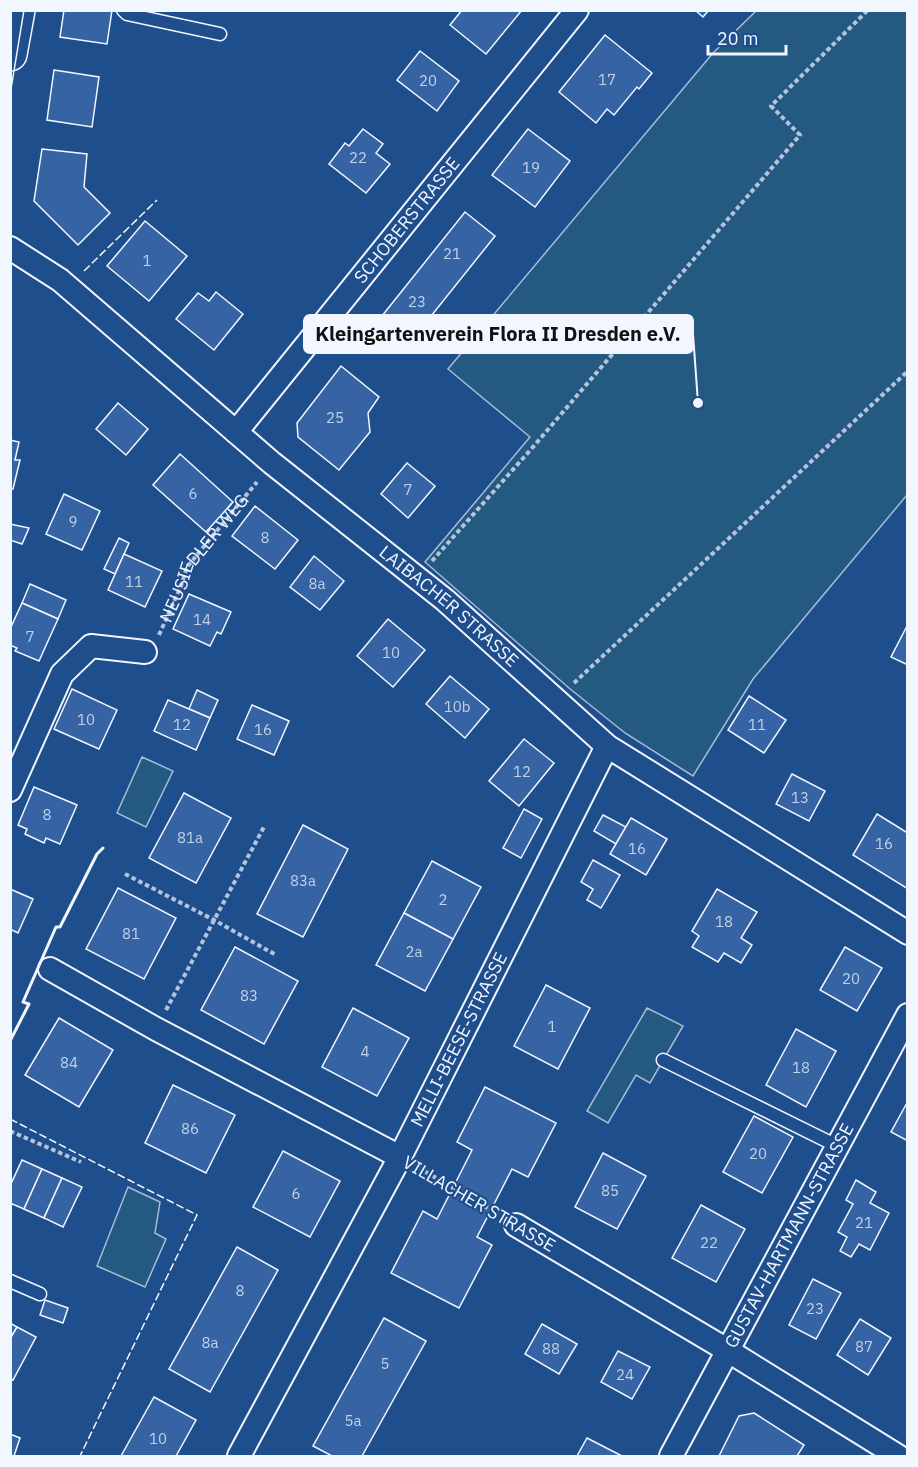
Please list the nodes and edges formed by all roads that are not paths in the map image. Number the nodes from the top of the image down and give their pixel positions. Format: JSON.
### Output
{"nodes":[{"id":1,"x":18,"y":10,"type":"edge"},
{"id":2,"x":123,"y":10,"type":"edge"},
{"id":3,"x":577,"y":10,"type":"edge"},
{"id":4,"x":220,"y":34,"type":"dead end"},
{"id":5,"x":10,"y":54,"type":"edge"},
{"id":6,"x":10,"y":248,"type":"edge"},
{"id":7,"x":236,"y":432,"type":"junction"},
{"id":8,"x":145,"y":652,"type":"road end"},
{"id":9,"x":607,"y":746,"type":"junction"},
{"id":10,"x":10,"y":790,"type":"edge"},
{"id":11,"x":908,"y":933,"type":"edge"},
{"id":12,"x":50,"y":969,"type":"dead end"},
{"id":13,"x":908,"y":1015,"type":"edge"},
{"id":14,"x":663,"y":1060,"type":"dead end"},
{"id":15,"x":837,"y":1146,"type":"junction"},
{"id":16,"x":400,"y":1157,"type":"junction"},
{"id":17,"x":516,"y":1225,"type":"road end"},
{"id":18,"x":10,"y":1281,"type":"edge"},
{"id":19,"x":40,"y":1294,"type":"dead end"},
{"id":20,"x":727,"y":1350,"type":"junction"},
{"id":21,"x":239,"y":1456,"type":"edge"},
{"id":22,"x":671,"y":1456,"type":"edge"},
{"id":23,"x":898,"y":1456,"type":"edge"}],
"edges":[{"from":1,"to":5,"type":"street"},
{"from":2,"to":4,"type":"lane"},
{"from":3,"to":7,"type":"street","name":"SCHOBERSTRASSE"},
{"from":6,"to":7,"type":"street","name":"LAIBACHER STRASSE"},
{"from":7,"to":9,"type":"street","name":"LAIBACHER STRASSE"},
{"from":8,"to":10,"type":"street"},
{"from":9,"to":11,"type":"street","name":"LAIBACHER STRASSE"},
{"from":9,"to":16,"type":"street","name":"MELLI-BEESE-STRASSE"},
{"from":12,"to":16,"type":"street","name":"VILLACHER STRASSE"},
{"from":13,"to":15,"type":"street","name":"GUSTAV-HARTMANN-STRASSE"},
{"from":14,"to":15,"type":"lane"},
{"from":15,"to":20,"type":"street","name":"GUSTAV-HARTMANN-STRASSE"},
{"from":16,"to":21,"type":"street","name":"MELLI-BEESE-STRASSE"},
{"from":17,"to":20,"type":"street","name":"VILLACHER STRASSE"},
{"from":18,"to":19,"type":"lane"},
{"from":20,"to":22,"type":"street","name":"GUSTAV-HARTMANN-STRASSE"},
{"from":20,"to":23,"type":"street","name":"VILLACHER STRASSE"}]}
